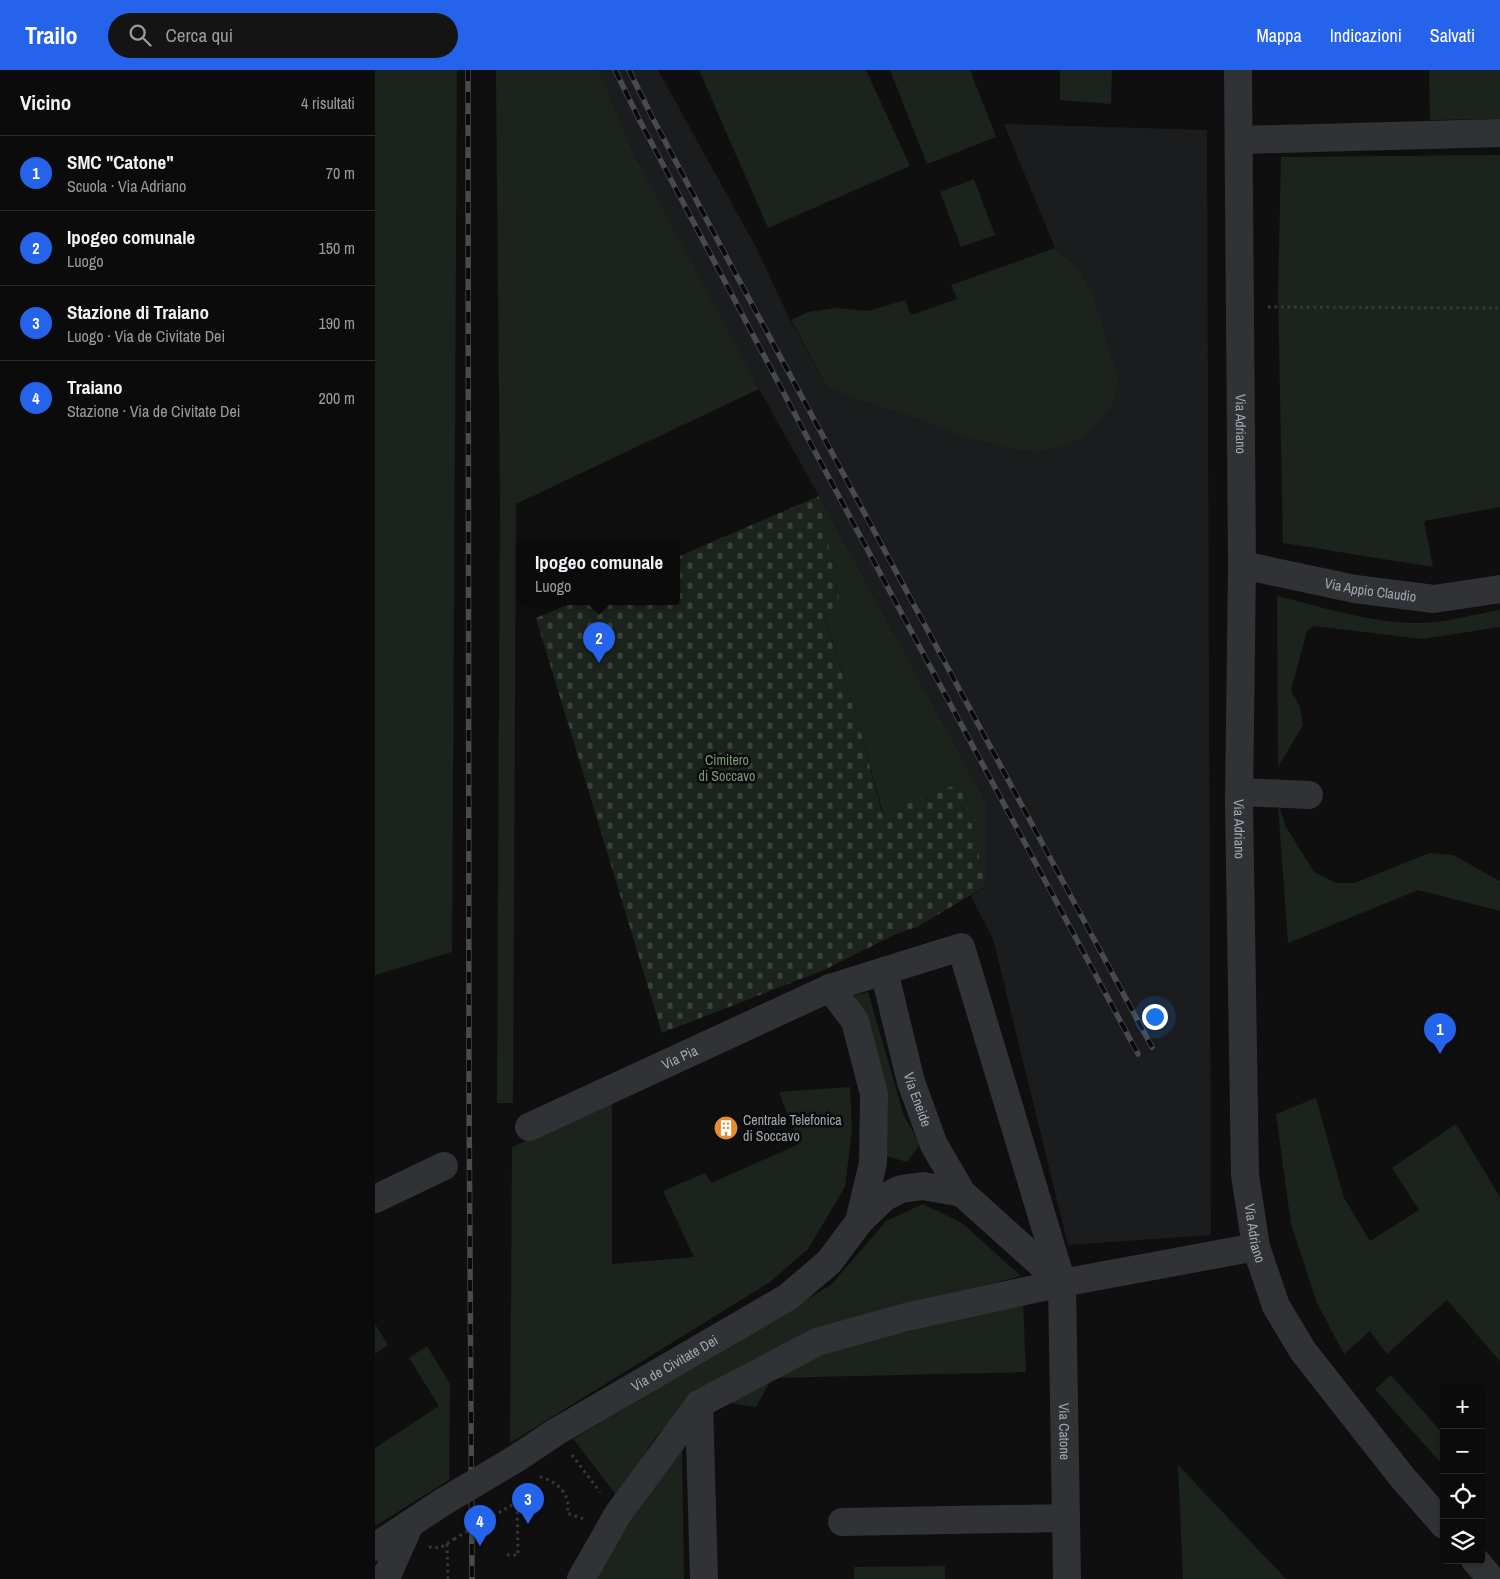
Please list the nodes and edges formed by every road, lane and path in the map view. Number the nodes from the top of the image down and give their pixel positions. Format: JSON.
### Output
{"nodes":[{"id":1,"x":1238,"y":70,"type":"edge"},
{"id":2,"x":1500,"y":133,"type":"edge"},
{"id":3,"x":1239,"y":140,"type":"junction"},
{"id":4,"x":1240,"y":307,"type":"junction"},
{"id":5,"x":1500,"y":308,"type":"edge"},
{"id":6,"x":1242,"y":566,"type":"junction"},
{"id":7,"x":1500,"y":589,"type":"edge"},
{"id":8,"x":1240,"y":792,"type":"junction"},
{"id":9,"x":1309,"y":795,"type":"dead end"},
{"id":10,"x":883,"y":972,"type":"junction"},
{"id":11,"x":830,"y":988,"type":"junction"},
{"id":12,"x":529,"y":1127,"type":"dead end"},
{"id":13,"x":444,"y":1166,"type":"dead end"},
{"id":14,"x":962,"y":1193,"type":"junction"},
{"id":15,"x":375,"y":1199,"type":"edge"},
{"id":16,"x":859,"y":1222,"type":"junction"},
{"id":17,"x":1256,"y":1247,"type":"junction"},
{"id":18,"x":1062,"y":1283,"type":"junction"},
{"id":19,"x":699,"y":1404,"type":"junction"},
{"id":20,"x":570,"y":1451,"type":"dead end"},
{"id":21,"x":538,"y":1477,"type":"dead end"},
{"id":22,"x":605,"y":1498,"type":"dead end"},
{"id":23,"x":569,"y":1508,"type":"dead end"},
{"id":24,"x":1066,"y":1518,"type":"junction"},
{"id":25,"x":1440,"y":1520,"type":"edge"},
{"id":26,"x":842,"y":1522,"type":"dead end"},
{"id":27,"x":410,"y":1524,"type":"junction"},
{"id":28,"x":375,"y":1547,"type":"edge"},
{"id":29,"x":507,"y":1555,"type":"dead end"},
{"id":30,"x":1478,"y":1564,"type":"edge"},
{"id":31,"x":383,"y":1579,"type":"edge"},
{"id":32,"x":448,"y":1579,"type":"edge"},
{"id":33,"x":581,"y":1579,"type":"edge"},
{"id":34,"x":705,"y":1579,"type":"edge"},
{"id":35,"x":1067,"y":1579,"type":"edge"},
{"id":36,"x":1491,"y":1579,"type":"edge"}],
"edges":[{"from":1,"to":3,"type":"street","name":"Via Adriano"},
{"from":2,"to":3,"type":"street"},
{"from":3,"to":4,"type":"street","name":"Via Adriano"},
{"from":4,"to":5,"type":"path"},
{"from":4,"to":6,"type":"street","name":"Via Adriano"},
{"from":6,"to":7,"type":"street","name":"Via Appio Claudio"},
{"from":6,"to":8,"type":"street","name":"Via Adriano"},
{"from":8,"to":9,"type":"street"},
{"from":8,"to":17,"type":"street","name":"Via Adriano"},
{"from":10,"to":11,"type":"street"},
{"from":10,"to":14,"type":"street","name":"Via Eneide"},
{"from":10,"to":18,"type":"street","name":"Via Catone"},
{"from":11,"to":12,"type":"street","name":"Via Pia"},
{"from":11,"to":16,"type":"street"},
{"from":13,"to":15,"type":"street"},
{"from":14,"to":16,"type":"street","name":"Via de Civitate Dei"},
{"from":14,"to":18,"type":"street","name":"Via Eneide"},
{"from":16,"to":27,"type":"street","name":"Via de Civitate Dei","bridge":true},
{"from":17,"to":18,"type":"street"},
{"from":17,"to":25,"type":"street","name":"Via Adriano"},
{"from":18,"to":19,"type":"street"},
{"from":18,"to":24,"type":"street","name":"Via Catone"},
{"from":19,"to":33,"type":"street"},
{"from":19,"to":34,"type":"street"},
{"from":20,"to":22,"type":"path"},
{"from":21,"to":23,"type":"path"},
{"from":24,"to":26,"type":"street"},
{"from":24,"to":35,"type":"street","name":"Via Catone"},
{"from":27,"to":28,"type":"street","name":"Via de Civitate Dei"},
{"from":27,"to":31,"type":"street"},
{"from":29,"to":32,"type":"path","bridge":true},
{"from":30,"to":36,"type":"street"}]}
